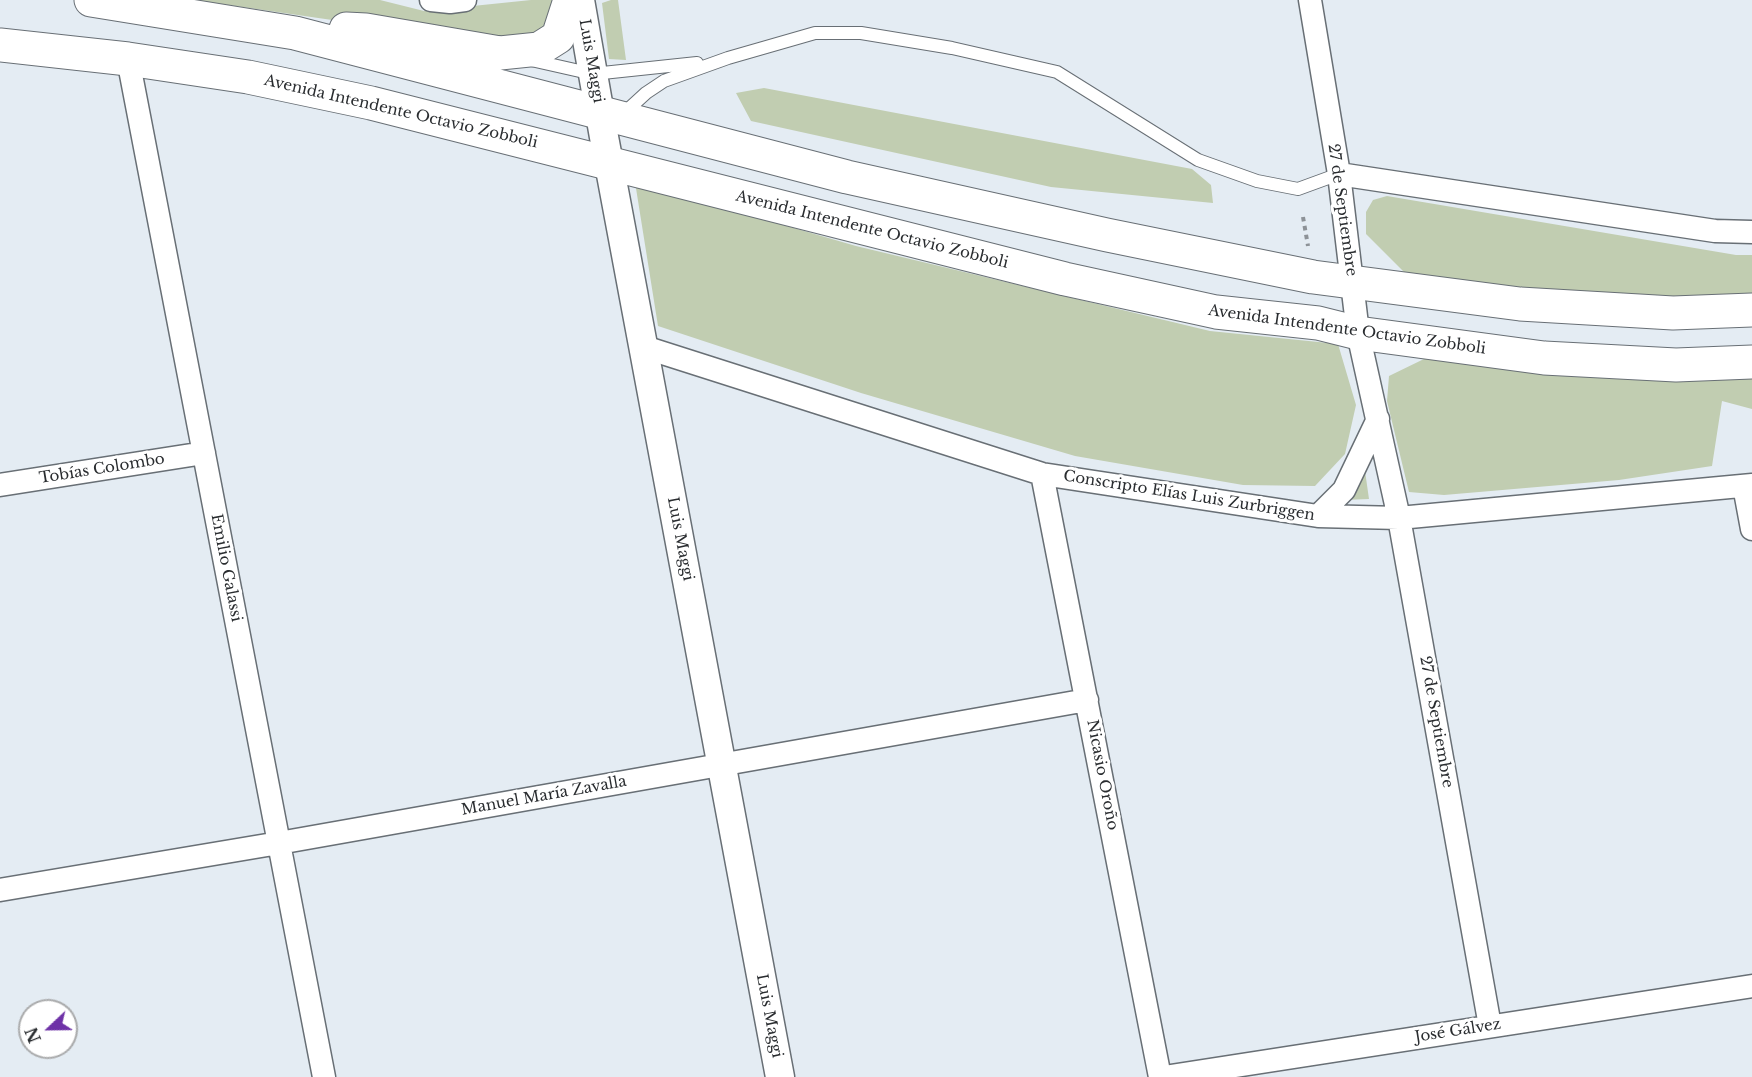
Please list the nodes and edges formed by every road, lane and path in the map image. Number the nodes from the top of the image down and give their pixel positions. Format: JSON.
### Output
{"nodes":[{"id":1,"x":91,"y":0,"type":"edge"},
{"id":2,"x":431,"y":0,"type":"edge"},
{"id":3,"x":465,"y":0,"type":"edge"},
{"id":4,"x":570,"y":0,"type":"edge"},
{"id":5,"x":580,"y":0,"type":"edge"},
{"id":6,"x":1310,"y":0,"type":"edge"},
{"id":7,"x":235,"y":23,"type":"junction"},
{"id":8,"x":0,"y":45,"type":"edge"},
{"id":9,"x":500,"y":53,"type":"junction"},
{"id":10,"x":728,"y":57,"type":"junction"},
{"id":11,"x":128,"y":59,"type":"junction"},
{"id":12,"x":593,"y":74,"type":"junction"},
{"id":13,"x":610,"y":115,"type":"junction"},
{"id":14,"x":609,"y":162,"type":"junction"},
{"id":15,"x":1339,"y":174,"type":"junction"},
{"id":16,"x":1303,"y":217,"type":"dead end"},
{"id":17,"x":1752,"y":232,"type":"edge"},
{"id":18,"x":1309,"y":251,"type":"dead end"},
{"id":19,"x":1352,"y":283,"type":"junction"},
{"id":20,"x":1752,"y":310,"type":"edge"},
{"id":21,"x":1358,"y":333,"type":"junction"},
{"id":22,"x":644,"y":347,"type":"junction"},
{"id":23,"x":1752,"y":363,"type":"edge"},
{"id":24,"x":1378,"y":419,"type":"junction"},
{"id":25,"x":204,"y":453,"type":"junction"},
{"id":26,"x":1042,"y":474,"type":"junction"},
{"id":27,"x":0,"y":485,"type":"edge"},
{"id":28,"x":1748,"y":486,"type":"edge"},
{"id":29,"x":1318,"y":516,"type":"junction"},
{"id":30,"x":1399,"y":518,"type":"junction"},
{"id":31,"x":1752,"y":529,"type":"edge"},
{"id":32,"x":1087,"y":700,"type":"junction"},
{"id":33,"x":722,"y":765,"type":"junction"},
{"id":34,"x":279,"y":843,"type":"junction"},
{"id":35,"x":0,"y":890,"type":"edge"},
{"id":36,"x":1752,"y":986,"type":"edge"},
{"id":37,"x":1490,"y":1026,"type":"junction"},
{"id":38,"x":324,"y":1077,"type":"edge"},
{"id":39,"x":780,"y":1077,"type":"edge"},
{"id":40,"x":1162,"y":1077,"type":"edge"}],
"edges":[{"from":1,"to":7,"type":"main road"},
{"from":2,"to":3,"type":"street"},
{"from":4,"to":9,"type":"main road"},
{"from":5,"to":12,"type":"street","name":"Luis Maggi"},
{"from":6,"to":15,"type":"street","name":"27 de Septiembre"},
{"from":7,"to":9,"type":"main road"},
{"from":7,"to":13,"type":"main road"},
{"from":8,"to":11,"type":"main road","name":"Avenida Intendente Octavio Zobboli"},
{"from":9,"to":12,"type":"lane"},
{"from":10,"to":12,"type":"lane"},
{"from":10,"to":13,"type":"lane"},
{"from":10,"to":15,"type":"lane"},
{"from":11,"to":14,"type":"main road","name":"Avenida Intendente Octavio Zobboli"},
{"from":11,"to":25,"type":"street","name":"Emilio Galassi"},
{"from":12,"to":13,"type":"street","name":"Luis Maggi"},
{"from":13,"to":14,"type":"street","name":"Luis Maggi"},
{"from":13,"to":19,"type":"main road"},
{"from":14,"to":21,"type":"main road","name":"Avenida Intendente Octavio Zobboli"},
{"from":14,"to":22,"type":"street","name":"Luis Maggi"},
{"from":15,"to":17,"type":"street"},
{"from":15,"to":19,"type":"street","name":"27 de Septiembre"},
{"from":16,"to":18,"type":"path"},
{"from":19,"to":20,"type":"main road"},
{"from":19,"to":21,"type":"street","name":"27 de Septiembre"},
{"from":21,"to":23,"type":"main road","name":"Avenida Intendente Octavio Zobboli"},
{"from":21,"to":24,"type":"street","name":"27 de Septiembre"},
{"from":22,"to":26,"type":"street","name":"Conscripto Elías Luis Zurbriggen"},
{"from":22,"to":33,"type":"street","name":"Luis Maggi"},
{"from":24,"to":29,"type":"street"},
{"from":24,"to":30,"type":"street","name":"27 de Septiembre"},
{"from":25,"to":27,"type":"street","name":"Tobías Colombo"},
{"from":25,"to":34,"type":"street","name":"Emilio Galassi"},
{"from":26,"to":29,"type":"street","name":"Conscripto Elías Luis Zurbriggen"},
{"from":26,"to":32,"type":"street","name":"Nicasio Oroño"},
{"from":28,"to":30,"type":"street","name":"Conscripto Elías Luis Zurbriggen"},
{"from":28,"to":31,"type":"street"},
{"from":29,"to":30,"type":"street","name":"Conscripto Elías Luis Zurbriggen"},
{"from":30,"to":37,"type":"street","name":"27 de Septiembre"},
{"from":32,"to":33,"type":"street","name":"Manuel María Zavalla"},
{"from":32,"to":40,"type":"street","name":"Nicasio Oroño"},
{"from":33,"to":34,"type":"street","name":"Manuel María Zavalla"},
{"from":33,"to":39,"type":"street","name":"Luis Maggi"},
{"from":34,"to":35,"type":"street","name":"Manuel María Zavalla"},
{"from":34,"to":38,"type":"street","name":"Emilio Galassi"},
{"from":36,"to":37,"type":"street","name":"José Gálvez"},
{"from":37,"to":40,"type":"street","name":"José Gálvez"}]}
